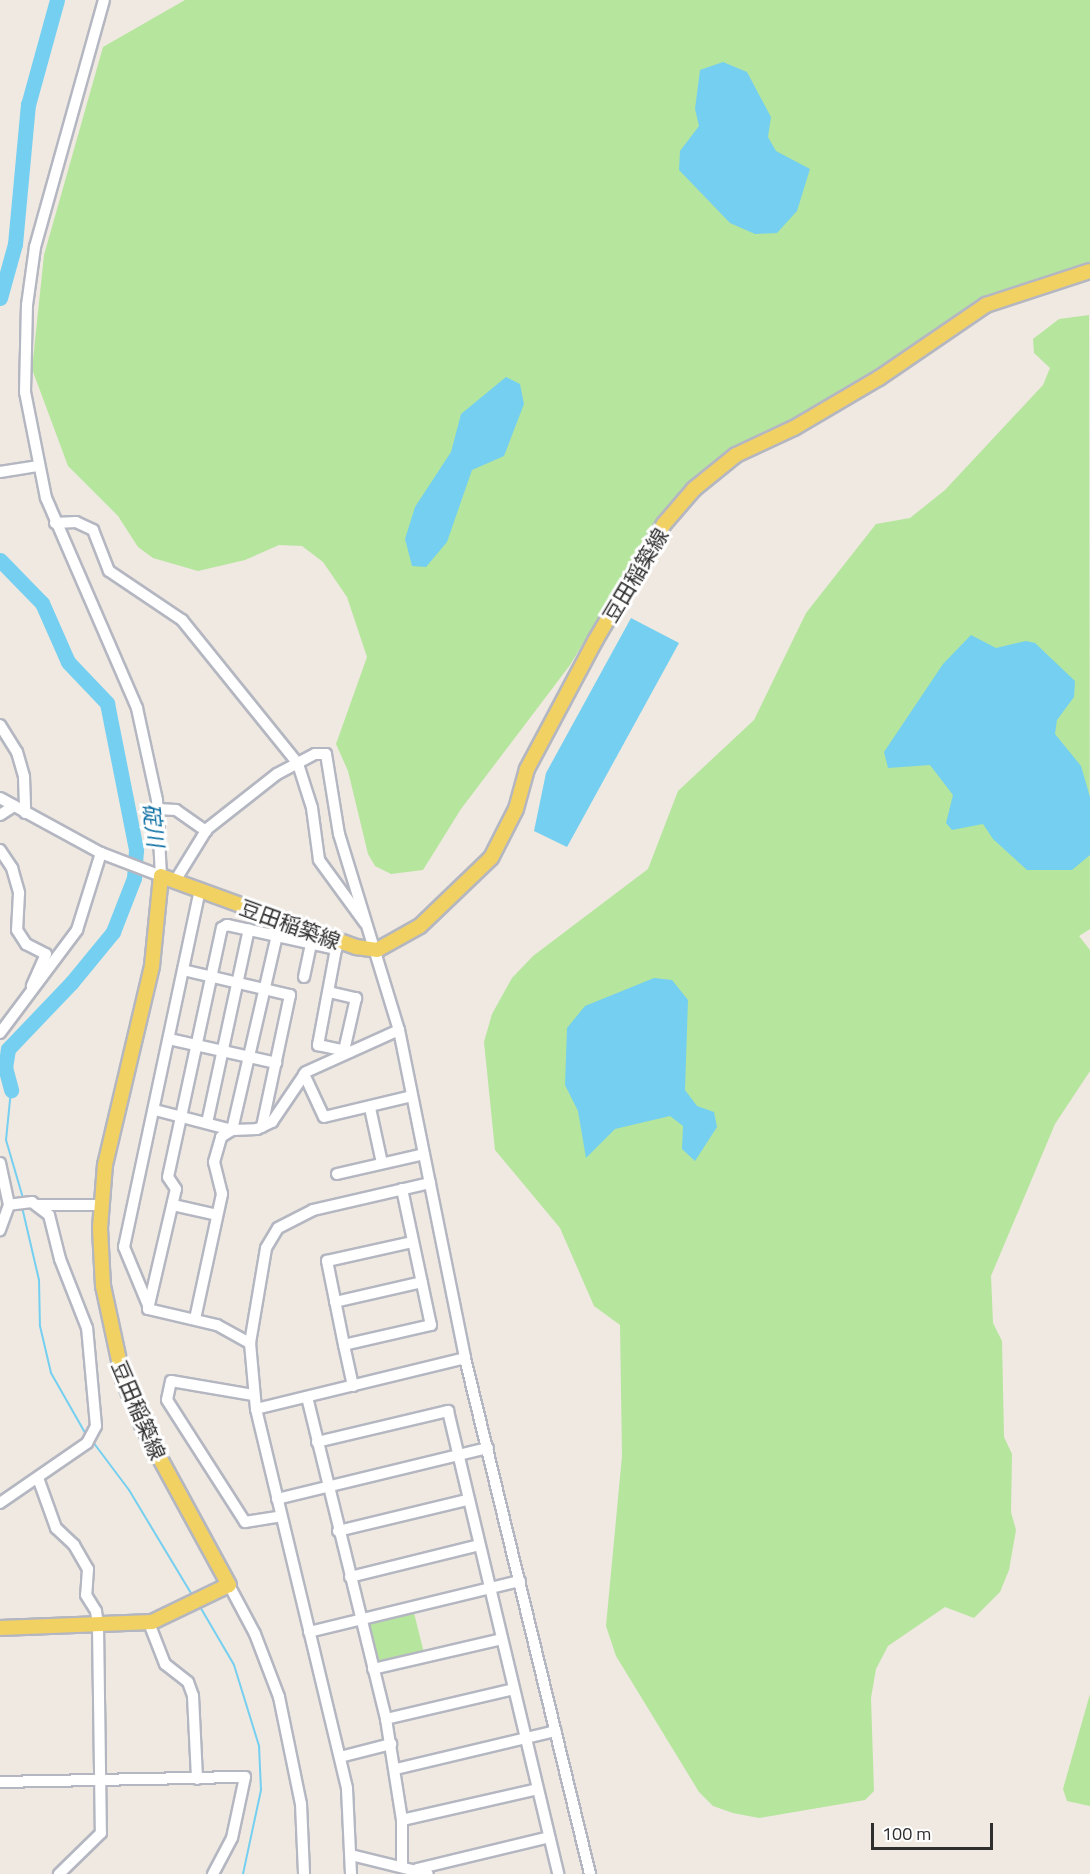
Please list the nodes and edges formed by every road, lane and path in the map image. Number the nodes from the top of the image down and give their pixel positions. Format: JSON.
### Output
{"nodes":[{"id":1,"x":104,"y":0,"type":"edge"},
{"id":2,"x":1090,"y":271,"type":"edge"},
{"id":3,"x":36,"y":466,"type":"junction"},
{"id":4,"x":0,"y":472,"type":"edge"},
{"id":5,"x":55,"y":523,"type":"junction"},
{"id":6,"x":0,"y":725,"type":"edge"},
{"id":7,"x":298,"y":764,"type":"junction"},
{"id":8,"x":0,"y":798,"type":"edge"},
{"id":9,"x":14,"y":806,"type":"junction"},
{"id":10,"x":158,"y":809,"type":"junction"},
{"id":11,"x":25,"y":813,"type":"junction"},
{"id":12,"x":0,"y":815,"type":"edge"},
{"id":13,"x":206,"y":831,"type":"junction"},
{"id":14,"x":0,"y":850,"type":"edge"},
{"id":15,"x":101,"y":853,"type":"junction"},
{"id":16,"x":155,"y":873,"type":"junction"},
{"id":17,"x":175,"y":881,"type":"junction"},
{"id":18,"x":200,"y":890,"type":"junction"},
{"id":19,"x":249,"y":929,"type":"junction"},
{"id":20,"x":371,"y":932,"type":"junction"},
{"id":21,"x":277,"y":935,"type":"junction"},
{"id":22,"x":312,"y":943,"type":"junction"},
{"id":23,"x":337,"y":946,"type":"junction"},
{"id":24,"x":377,"y":950,"type":"junction"},
{"id":25,"x":183,"y":970,"type":"junction"},
{"id":26,"x":212,"y":977,"type":"junction"},
{"id":27,"x":304,"y":977,"type":"dead end"},
{"id":28,"x":238,"y":983,"type":"junction"},
{"id":29,"x":265,"y":988,"type":"junction"},
{"id":30,"x":31,"y":991,"type":"junction"},
{"id":31,"x":329,"y":992,"type":"junction"},
{"id":32,"x":399,"y":1030,"type":"junction"},
{"id":33,"x":0,"y":1033,"type":"edge"},
{"id":34,"x":169,"y":1040,"type":"junction"},
{"id":35,"x":196,"y":1046,"type":"junction"},
{"id":36,"x":347,"y":1051,"type":"junction"},
{"id":37,"x":223,"y":1052,"type":"junction"},
{"id":38,"x":250,"y":1058,"type":"junction"},
{"id":39,"x":276,"y":1063,"type":"junction"},
{"id":40,"x":304,"y":1074,"type":"junction"},
{"id":41,"x":412,"y":1096,"type":"junction"},
{"id":42,"x":370,"y":1108,"type":"junction"},
{"id":43,"x":155,"y":1110,"type":"junction"},
{"id":44,"x":181,"y":1116,"type":"junction"},
{"id":45,"x":207,"y":1123,"type":"junction"},
{"id":46,"x":262,"y":1127,"type":"junction"},
{"id":47,"x":232,"y":1130,"type":"junction"},
{"id":48,"x":424,"y":1154,"type":"junction"},
{"id":49,"x":0,"y":1163,"type":"edge"},
{"id":50,"x":382,"y":1163,"type":"junction"},
{"id":51,"x":337,"y":1174,"type":"dead end"},
{"id":52,"x":430,"y":1183,"type":"junction"},
{"id":53,"x":402,"y":1190,"type":"junction"},
{"id":54,"x":9,"y":1205,"type":"junction"},
{"id":55,"x":39,"y":1205,"type":"junction"},
{"id":56,"x":101,"y":1205,"type":"junction"},
{"id":57,"x":173,"y":1205,"type":"junction"},
{"id":58,"x":218,"y":1215,"type":"junction"},
{"id":59,"x":0,"y":1230,"type":"edge"},
{"id":60,"x":413,"y":1242,"type":"junction"},
{"id":61,"x":422,"y":1282,"type":"junction"},
{"id":62,"x":335,"y":1302,"type":"junction"},
{"id":63,"x":148,"y":1309,"type":"junction"},
{"id":64,"x":195,"y":1319,"type":"junction"},
{"id":65,"x":250,"y":1343,"type":"junction"},
{"id":66,"x":344,"y":1345,"type":"junction"},
{"id":67,"x":465,"y":1358,"type":"junction"},
{"id":68,"x":352,"y":1386,"type":"junction"},
{"id":69,"x":253,"y":1395,"type":"junction"},
{"id":70,"x":307,"y":1397,"type":"junction"},
{"id":71,"x":256,"y":1409,"type":"junction"},
{"id":72,"x":317,"y":1442,"type":"junction"},
{"id":73,"x":488,"y":1448,"type":"junction"},
{"id":74,"x":458,"y":1456,"type":"junction"},
{"id":75,"x":38,"y":1478,"type":"junction"},
{"id":76,"x":327,"y":1487,"type":"junction"},
{"id":77,"x":277,"y":1499,"type":"junction"},
{"id":78,"x":467,"y":1500,"type":"junction"},
{"id":79,"x":0,"y":1503,"type":"edge"},
{"id":80,"x":281,"y":1516,"type":"junction"},
{"id":81,"x":338,"y":1532,"type":"junction"},
{"id":82,"x":479,"y":1545,"type":"junction"},
{"id":83,"x":350,"y":1576,"type":"junction"},
{"id":84,"x":520,"y":1581,"type":"junction"},
{"id":85,"x":229,"y":1585,"type":"junction"},
{"id":86,"x":490,"y":1589,"type":"junction"},
{"id":87,"x":361,"y":1620,"type":"junction"},
{"id":88,"x":150,"y":1622,"type":"junction"},
{"id":89,"x":98,"y":1626,"type":"junction"},
{"id":90,"x":0,"y":1628,"type":"edge"},
{"id":91,"x":309,"y":1632,"type":"junction"},
{"id":92,"x":502,"y":1639,"type":"junction"},
{"id":93,"x":373,"y":1669,"type":"junction"},
{"id":94,"x":514,"y":1689,"type":"junction"},
{"id":95,"x":386,"y":1719,"type":"junction"},
{"id":96,"x":556,"y":1731,"type":"junction"},
{"id":97,"x":526,"y":1738,"type":"junction"},
{"id":98,"x":391,"y":1744,"type":"junction"},
{"id":99,"x":340,"y":1757,"type":"junction"},
{"id":100,"x":396,"y":1769,"type":"junction"},
{"id":101,"x":198,"y":1779,"type":"junction"},
{"id":102,"x":100,"y":1781,"type":"junction"},
{"id":103,"x":0,"y":1782,"type":"edge"},
{"id":104,"x":538,"y":1789,"type":"junction"},
{"id":105,"x":402,"y":1820,"type":"junction"},
{"id":106,"x":549,"y":1837,"type":"junction"},
{"id":107,"x":351,"y":1855,"type":"junction"},
{"id":108,"x":402,"y":1865,"type":"junction"},
{"id":109,"x":423,"y":1871,"type":"edge"},
{"id":110,"x":59,"y":1874,"type":"edge"},
{"id":111,"x":213,"y":1874,"type":"edge"},
{"id":112,"x":304,"y":1874,"type":"edge"},
{"id":113,"x":351,"y":1874,"type":"edge"},
{"id":114,"x":558,"y":1874,"type":"edge"},
{"id":115,"x":590,"y":1874,"type":"edge"}],
"edges":[{"from":1,"to":3,"type":"street"},
{"from":2,"to":24,"type":"main road","name":"豆田稲築線"},
{"from":3,"to":4,"type":"street"},
{"from":3,"to":5,"type":"street"},
{"from":5,"to":7,"type":"street"},
{"from":5,"to":10,"type":"street"},
{"from":6,"to":11,"type":"street"},
{"from":7,"to":13,"type":"street"},
{"from":7,"to":20,"type":"street"},
{"from":7,"to":20,"type":"street"},
{"from":8,"to":9,"type":"street"},
{"from":9,"to":11,"type":"street"},
{"from":9,"to":12,"type":"street"},
{"from":10,"to":13,"type":"street"},
{"from":10,"to":16,"type":"street"},
{"from":11,"to":15,"type":"street"},
{"from":13,"to":17,"type":"street"},
{"from":14,"to":30,"type":"street"},
{"from":15,"to":16,"type":"street"},
{"from":15,"to":30,"type":"street"},
{"from":16,"to":17,"type":"main road","name":"豆田稲築線"},
{"from":16,"to":56,"type":"main road","name":"豆田稲築線"},
{"from":17,"to":18,"type":"main road","name":"豆田稲築線"},
{"from":18,"to":23,"type":"main road","name":"豆田稲築線"},
{"from":18,"to":25,"type":"street"},
{"from":19,"to":21,"type":"street"},
{"from":19,"to":26,"type":"street"},
{"from":19,"to":28,"type":"street"},
{"from":20,"to":24,"type":"street"},
{"from":21,"to":22,"type":"street"},
{"from":21,"to":29,"type":"street"},
{"from":22,"to":23,"type":"street"},
{"from":22,"to":27,"type":"street"},
{"from":23,"to":24,"type":"main road","name":"豆田稲築線"},
{"from":23,"to":31,"type":"street"},
{"from":24,"to":32,"type":"street"},
{"from":25,"to":26,"type":"street"},
{"from":25,"to":34,"type":"street"},
{"from":26,"to":28,"type":"street"},
{"from":26,"to":35,"type":"street"},
{"from":28,"to":29,"type":"street"},
{"from":28,"to":37,"type":"street"},
{"from":29,"to":38,"type":"street"},
{"from":29,"to":39,"type":"street"},
{"from":30,"to":33,"type":"street"},
{"from":31,"to":36,"type":"street"},
{"from":31,"to":36,"type":"street"},
{"from":32,"to":36,"type":"street"},
{"from":32,"to":41,"type":"street"},
{"from":34,"to":35,"type":"street"},
{"from":34,"to":43,"type":"street"},
{"from":35,"to":37,"type":"street"},
{"from":35,"to":44,"type":"street"},
{"from":36,"to":40,"type":"street"},
{"from":37,"to":38,"type":"street"},
{"from":37,"to":45,"type":"street"},
{"from":38,"to":39,"type":"street"},
{"from":38,"to":47,"type":"street"},
{"from":39,"to":46,"type":"street"},
{"from":40,"to":42,"type":"street"},
{"from":40,"to":46,"type":"street"},
{"from":41,"to":42,"type":"street"},
{"from":41,"to":48,"type":"street"},
{"from":42,"to":50,"type":"street"},
{"from":43,"to":44,"type":"street"},
{"from":43,"to":63,"type":"street"},
{"from":44,"to":45,"type":"street"},
{"from":44,"to":57,"type":"street"},
{"from":45,"to":47,"type":"street"},
{"from":46,"to":47,"type":"street"},
{"from":47,"to":58,"type":"street"},
{"from":48,"to":50,"type":"street"},
{"from":48,"to":52,"type":"street"},
{"from":49,"to":54,"type":"street"},
{"from":50,"to":51,"type":"street"},
{"from":52,"to":53,"type":"street"},
{"from":52,"to":67,"type":"street"},
{"from":53,"to":60,"type":"street"},
{"from":53,"to":65,"type":"street"},
{"from":54,"to":55,"type":"street"},
{"from":54,"to":59,"type":"street"},
{"from":55,"to":56,"type":"street"},
{"from":55,"to":75,"type":"street"},
{"from":56,"to":85,"type":"main road","name":"豆田稲築線"},
{"from":57,"to":58,"type":"street"},
{"from":57,"to":63,"type":"street"},
{"from":58,"to":64,"type":"street"},
{"from":60,"to":61,"type":"street"},
{"from":60,"to":62,"type":"street"},
{"from":61,"to":62,"type":"street"},
{"from":61,"to":66,"type":"street"},
{"from":62,"to":66,"type":"street"},
{"from":63,"to":64,"type":"street"},
{"from":64,"to":65,"type":"street"},
{"from":65,"to":69,"type":"street"},
{"from":66,"to":68,"type":"street"},
{"from":67,"to":68,"type":"street"},
{"from":67,"to":73,"type":"street"},
{"from":68,"to":70,"type":"street"},
{"from":69,"to":71,"type":"street"},
{"from":69,"to":80,"type":"street"},
{"from":70,"to":71,"type":"street"},
{"from":70,"to":72,"type":"street"},
{"from":71,"to":77,"type":"street"},
{"from":72,"to":74,"type":"street"},
{"from":72,"to":76,"type":"street"},
{"from":73,"to":74,"type":"street"},
{"from":73,"to":84,"type":"street"},
{"from":74,"to":76,"type":"street"},
{"from":74,"to":78,"type":"street"},
{"from":75,"to":79,"type":"street"},
{"from":75,"to":89,"type":"street"},
{"from":76,"to":77,"type":"street"},
{"from":76,"to":81,"type":"street"},
{"from":77,"to":80,"type":"street"},
{"from":78,"to":81,"type":"street"},
{"from":78,"to":82,"type":"street"},
{"from":80,"to":91,"type":"street"},
{"from":81,"to":83,"type":"street"},
{"from":82,"to":83,"type":"street"},
{"from":82,"to":86,"type":"street"},
{"from":83,"to":87,"type":"street"},
{"from":84,"to":86,"type":"street"},
{"from":84,"to":96,"type":"street"},
{"from":85,"to":88,"type":"main road"},
{"from":85,"to":112,"type":"street"},
{"from":86,"to":87,"type":"street"},
{"from":86,"to":92,"type":"street"},
{"from":87,"to":91,"type":"street"},
{"from":87,"to":93,"type":"street"},
{"from":88,"to":89,"type":"main road"},
{"from":88,"to":101,"type":"street"},
{"from":89,"to":90,"type":"main road"},
{"from":89,"to":102,"type":"street"},
{"from":91,"to":99,"type":"street"},
{"from":92,"to":93,"type":"street"},
{"from":92,"to":94,"type":"street"},
{"from":93,"to":95,"type":"street"},
{"from":94,"to":95,"type":"street"},
{"from":94,"to":97,"type":"street"},
{"from":95,"to":98,"type":"street"},
{"from":96,"to":97,"type":"street"},
{"from":96,"to":115,"type":"street"},
{"from":97,"to":100,"type":"street"},
{"from":97,"to":104,"type":"street"},
{"from":98,"to":99,"type":"street"},
{"from":98,"to":100,"type":"street"},
{"from":99,"to":107,"type":"street"},
{"from":100,"to":105,"type":"street"},
{"from":101,"to":102,"type":"street"},
{"from":101,"to":111,"type":"street"},
{"from":102,"to":103,"type":"street"},
{"from":102,"to":110,"type":"street"},
{"from":104,"to":105,"type":"street"},
{"from":104,"to":106,"type":"street"},
{"from":105,"to":108,"type":"street"},
{"from":106,"to":109,"type":"street"},
{"from":106,"to":114,"type":"street"},
{"from":107,"to":108,"type":"street"},
{"from":107,"to":113,"type":"street"},
{"from":108,"to":109,"type":"street"}]}
